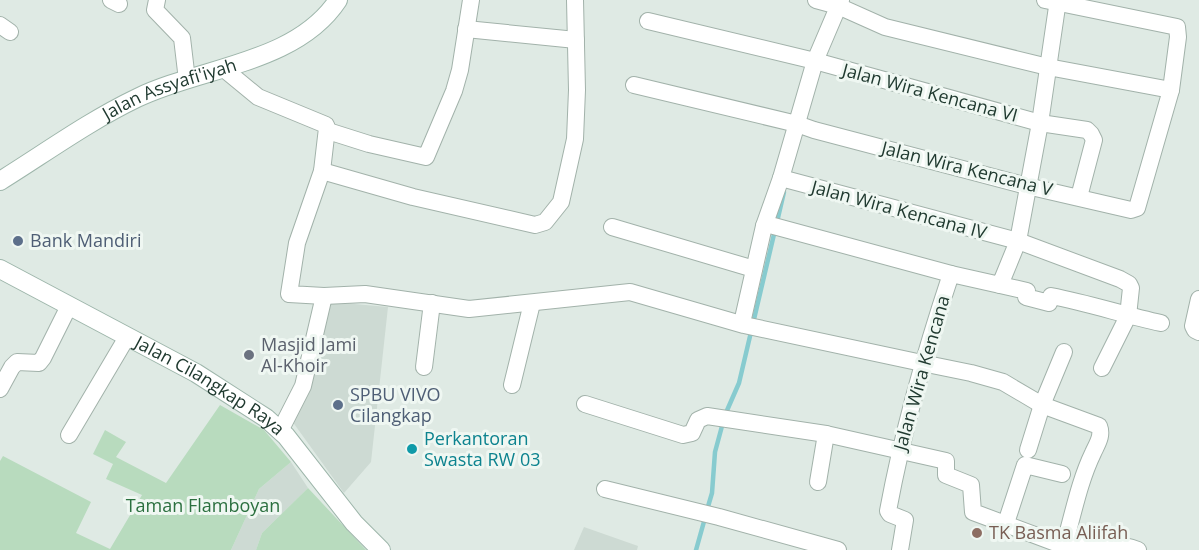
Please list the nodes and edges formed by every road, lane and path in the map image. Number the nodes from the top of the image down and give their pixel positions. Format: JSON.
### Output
{"nodes":[{"id":1,"x":157,"y":0,"type":"edge"},
{"id":2,"x":338,"y":0,"type":"edge"},
{"id":3,"x":471,"y":0,"type":"edge"},
{"id":4,"x":575,"y":0,"type":"edge"},
{"id":5,"x":816,"y":0,"type":"edge"},
{"id":6,"x":1054,"y":1,"type":"edge"},
{"id":7,"x":843,"y":7,"type":"edge"},
{"id":8,"x":648,"y":21,"type":"dead end"},
{"id":9,"x":466,"y":29,"type":"junction"},
{"id":10,"x":576,"y":40,"type":"junction"},
{"id":11,"x":822,"y":64,"type":"junction"},
{"id":12,"x":1048,"y":67,"type":"junction"},
{"id":13,"x":224,"y":69,"type":"junction"},
{"id":14,"x":187,"y":80,"type":"junction"},
{"id":15,"x":634,"y":85,"type":"dead end"},
{"id":16,"x":1171,"y":90,"type":"junction"},
{"id":17,"x":1040,"y":123,"type":"junction"},
{"id":18,"x":804,"y":126,"type":"junction"},
{"id":19,"x":328,"y":130,"type":"junction"},
{"id":20,"x":322,"y":171,"type":"junction"},
{"id":21,"x":786,"y":180,"type":"junction"},
{"id":22,"x":0,"y":181,"type":"edge"},
{"id":23,"x":1027,"y":186,"type":"junction"},
{"id":24,"x":1078,"y":197,"type":"junction"},
{"id":25,"x":612,"y":227,"type":"dead end"},
{"id":26,"x":773,"y":227,"type":"junction"},
{"id":27,"x":1017,"y":241,"type":"junction"},
{"id":28,"x":0,"y":269,"type":"edge"},
{"id":29,"x":754,"y":269,"type":"junction"},
{"id":30,"x":951,"y":274,"type":"junction"},
{"id":31,"x":1000,"y":285,"type":"junction"},
{"id":32,"x":324,"y":296,"type":"junction"},
{"id":33,"x":1199,"y":299,"type":"edge"},
{"id":34,"x":432,"y":303,"type":"junction"},
{"id":35,"x":532,"y":303,"type":"junction"},
{"id":36,"x":69,"y":306,"type":"junction"},
{"id":37,"x":1128,"y":316,"type":"junction"},
{"id":38,"x":1161,"y":323,"type":"dead end"},
{"id":39,"x":748,"y":325,"type":"junction"},
{"id":40,"x":1199,"y":332,"type":"edge"},
{"id":41,"x":127,"y":337,"type":"junction"},
{"id":42,"x":1064,"y":352,"type":"dead end"},
{"id":43,"x":922,"y":363,"type":"junction"},
{"id":44,"x":424,"y":367,"type":"dead end"},
{"id":45,"x":1102,"y":368,"type":"dead end"},
{"id":46,"x":512,"y":385,"type":"dead end"},
{"id":47,"x":0,"y":389,"type":"edge"},
{"id":48,"x":585,"y":404,"type":"dead end"},
{"id":49,"x":1042,"y":405,"type":"junction"},
{"id":50,"x":280,"y":431,"type":"junction"},
{"id":51,"x":826,"y":434,"type":"junction"},
{"id":52,"x":69,"y":435,"type":"dead end"},
{"id":53,"x":899,"y":450,"type":"junction"},
{"id":54,"x":1028,"y":450,"type":"dead end"},
{"id":55,"x":1062,"y":474,"type":"dead end"},
{"id":56,"x":818,"y":482,"type":"dead end"},
{"id":57,"x":605,"y":489,"type":"dead end"},
{"id":58,"x":1006,"y":524,"type":"junction"},
{"id":59,"x":1063,"y":548,"type":"edge"},
{"id":60,"x":381,"y":550,"type":"edge"},
{"id":61,"x":838,"y":550,"type":"edge"},
{"id":62,"x":900,"y":550,"type":"edge"},
{"id":63,"x":1138,"y":550,"type":"edge"}],
"edges":[{"from":1,"to":14,"type":"street"},
{"from":2,"to":13,"type":"street","name":"Jalan Assyafi'iyah"},
{"from":3,"to":9,"type":"street"},
{"from":4,"to":10,"type":"street"},
{"from":5,"to":7,"type":"street"},
{"from":6,"to":12,"type":"street"},
{"from":6,"to":16,"type":"street"},
{"from":7,"to":11,"type":"street"},
{"from":7,"to":12,"type":"street"},
{"from":8,"to":11,"type":"street","name":"Jalan Wira Kencana VI"},
{"from":9,"to":10,"type":"street"},
{"from":9,"to":19,"type":"street"},
{"from":10,"to":20,"type":"street"},
{"from":11,"to":17,"type":"street","name":"Jalan Wira Kencana VI"},
{"from":11,"to":18,"type":"street"},
{"from":12,"to":16,"type":"street"},
{"from":12,"to":17,"type":"street"},
{"from":13,"to":14,"type":"street","name":"Jalan Assyafi'iyah"},
{"from":13,"to":19,"type":"street"},
{"from":14,"to":22,"type":"street","name":"Jalan Assyafi'iyah"},
{"from":15,"to":18,"type":"street","name":"Jalan Wira Kencana V"},
{"from":16,"to":24,"type":"street","name":"Jalan Wira Kencana V"},
{"from":17,"to":23,"type":"street"},
{"from":17,"to":24,"type":"street","name":"Jalan Wira Kencana VI"},
{"from":18,"to":21,"type":"street"},
{"from":18,"to":23,"type":"street","name":"Jalan Wira Kencana V"},
{"from":19,"to":20,"type":"street"},
{"from":20,"to":32,"type":"street"},
{"from":21,"to":26,"type":"street"},
{"from":21,"to":27,"type":"street","name":"Jalan Wira Kencana IV"},
{"from":23,"to":24,"type":"street","name":"Jalan Wira Kencana V"},
{"from":23,"to":27,"type":"street"},
{"from":25,"to":29,"type":"street"},
{"from":26,"to":29,"type":"street"},
{"from":26,"to":30,"type":"street"},
{"from":27,"to":31,"type":"street"},
{"from":27,"to":37,"type":"street","name":"Jalan Wira Kencana IV"},
{"from":28,"to":36,"type":"street","name":"Jalan Cilangkap Raya"},
{"from":29,"to":39,"type":"street"},
{"from":30,"to":31,"type":"street","name":"Jalan Wira Kencana"},
{"from":30,"to":43,"type":"street","name":"Jalan Wira Kencana"},
{"from":31,"to":37,"type":"street","name":"Jalan Wira Kencana"},
{"from":32,"to":34,"type":"street"},
{"from":32,"to":50,"type":"street"},
{"from":33,"to":40,"type":"street"},
{"from":34,"to":35,"type":"street"},
{"from":34,"to":44,"type":"street"},
{"from":35,"to":39,"type":"street"},
{"from":35,"to":46,"type":"street"},
{"from":36,"to":41,"type":"street","name":"Jalan Cilangkap Raya"},
{"from":36,"to":47,"type":"street"},
{"from":37,"to":38,"type":"street"},
{"from":37,"to":45,"type":"street"},
{"from":39,"to":43,"type":"street"},
{"from":41,"to":50,"type":"street","name":"Jalan Cilangkap Raya"},
{"from":41,"to":52,"type":"street"},
{"from":42,"to":49,"type":"street"},
{"from":43,"to":49,"type":"street"},
{"from":43,"to":53,"type":"street","name":"Jalan Wira Kencana"},
{"from":48,"to":51,"type":"street"},
{"from":49,"to":54,"type":"street"},
{"from":49,"to":59,"type":"street"},
{"from":50,"to":60,"type":"street","name":"Jalan Cilangkap Raya"},
{"from":51,"to":53,"type":"street"},
{"from":51,"to":56,"type":"street"},
{"from":53,"to":58,"type":"street"},
{"from":53,"to":62,"type":"street","name":"Jalan Wira Kencana"},
{"from":55,"to":58,"type":"street"},
{"from":57,"to":61,"type":"street"},
{"from":58,"to":59,"type":"street"},
{"from":59,"to":63,"type":"street"}]}
